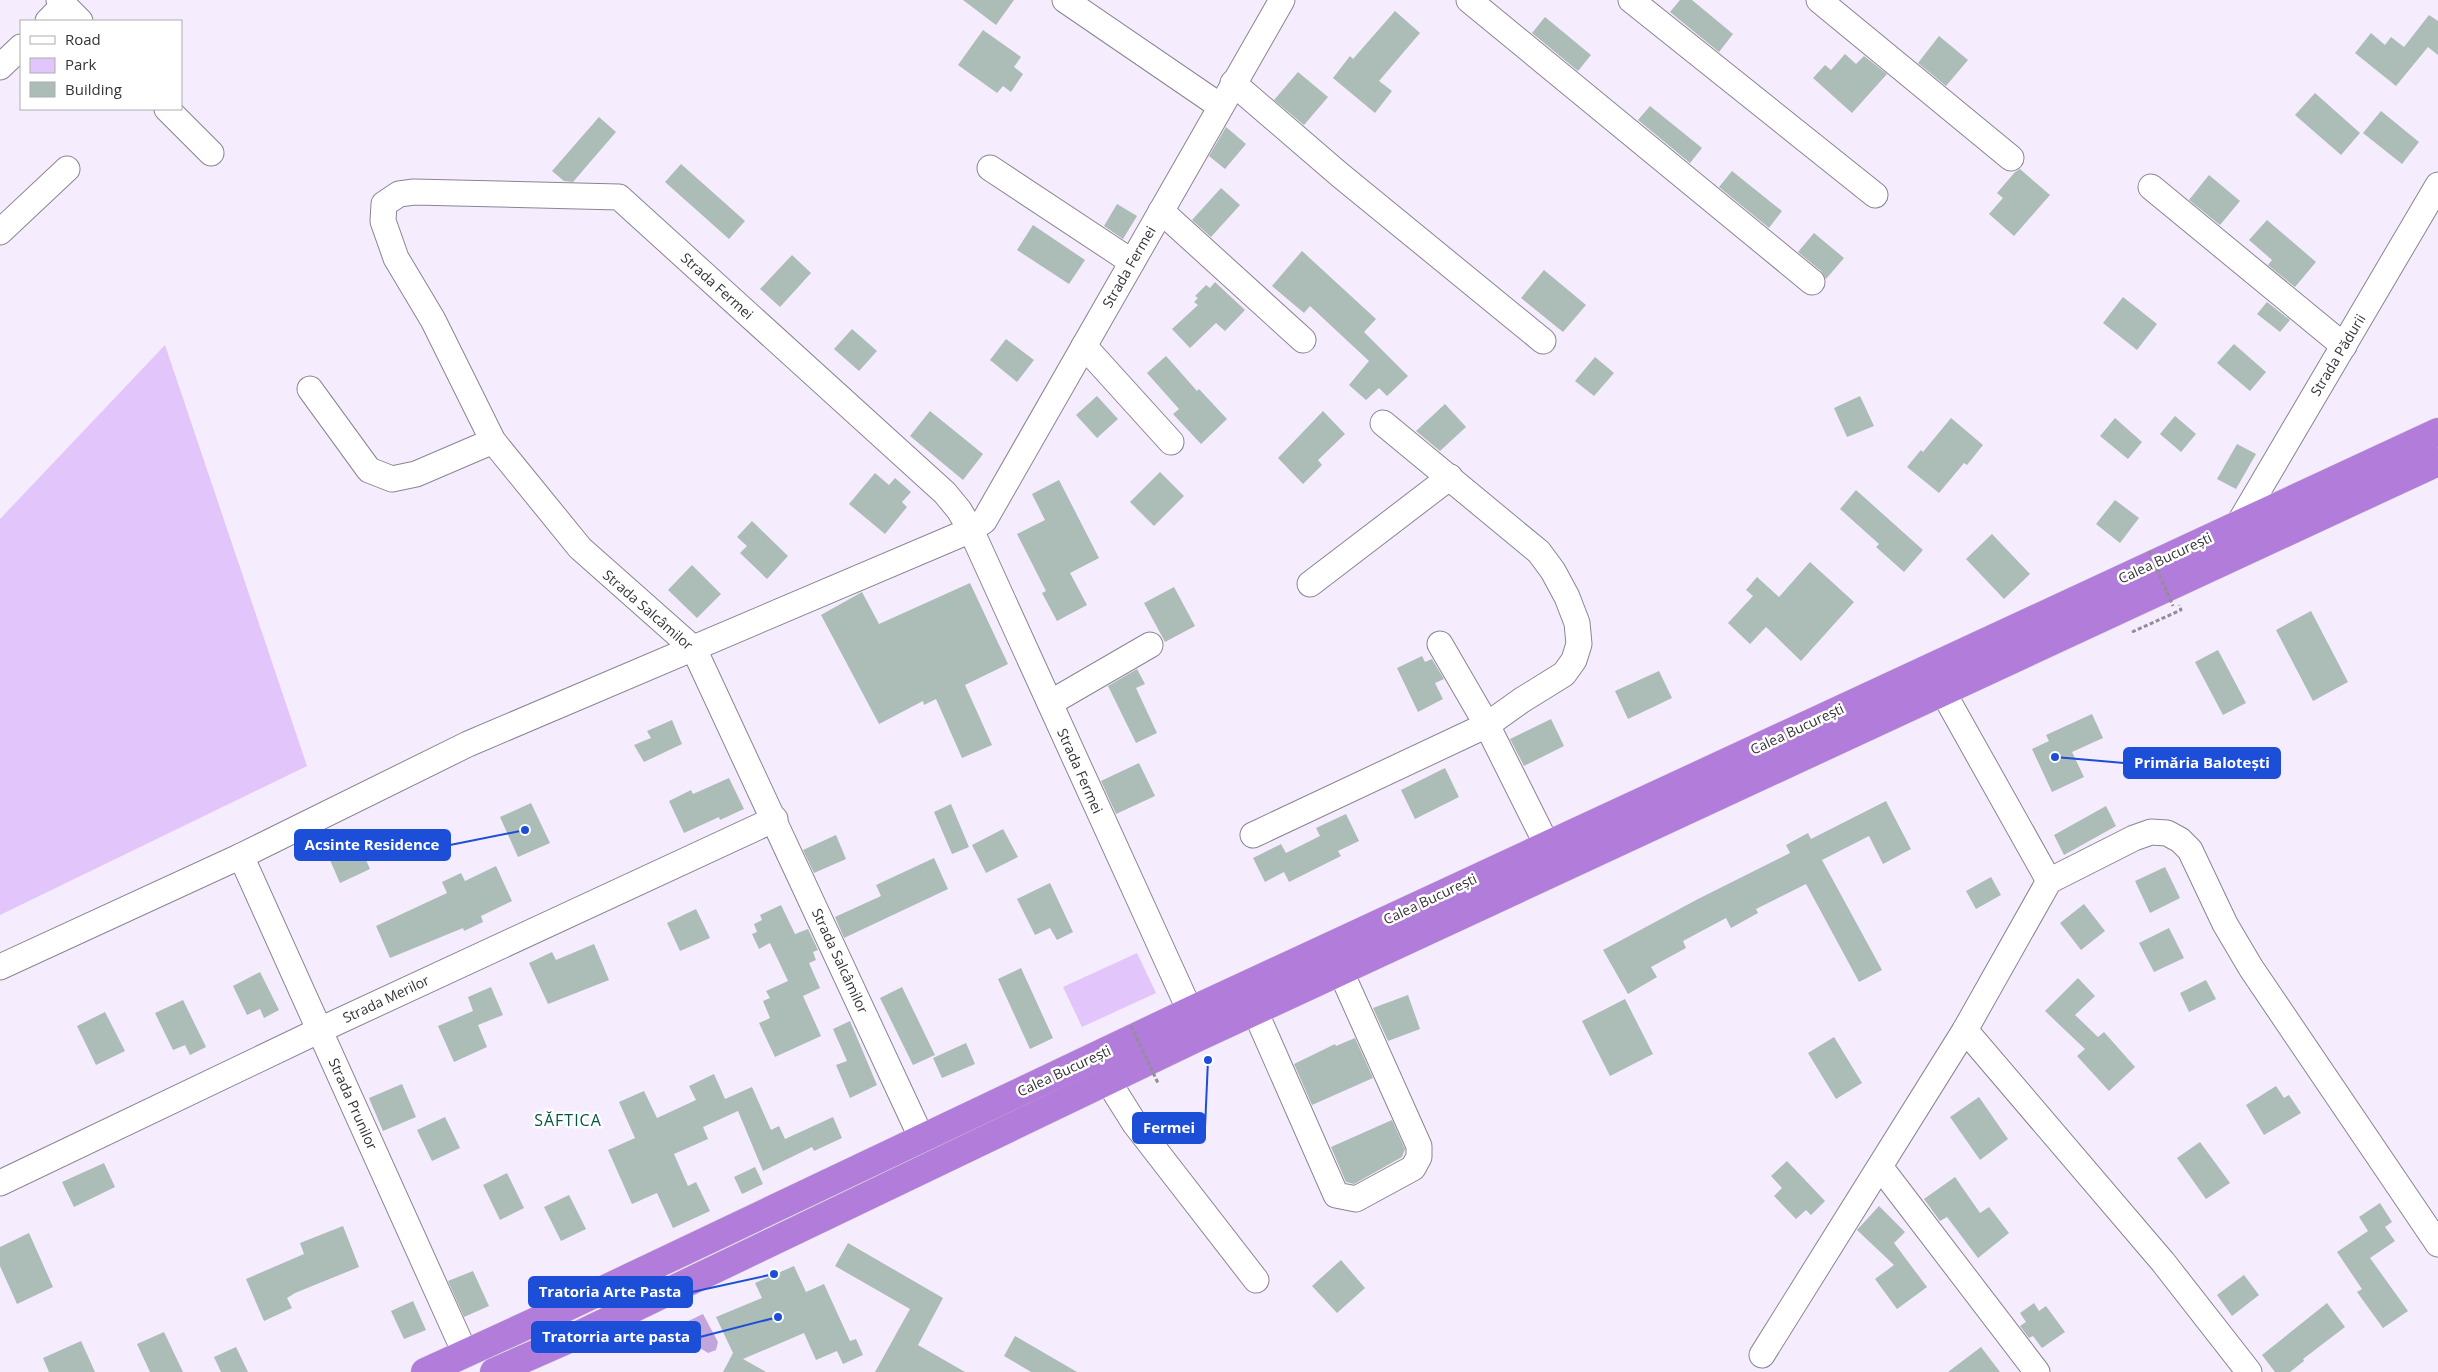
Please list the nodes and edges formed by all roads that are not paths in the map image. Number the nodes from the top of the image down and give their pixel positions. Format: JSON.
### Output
{"nodes":[{"id":1,"x":1065,"y":0,"type":"edge"},
{"id":2,"x":1282,"y":0,"type":"edge"},
{"id":3,"x":1469,"y":0,"type":"edge"},
{"id":4,"x":1631,"y":0,"type":"edge"},
{"id":5,"x":1820,"y":0,"type":"edge"},
{"id":6,"x":20,"y":48,"type":"edge"},
{"id":7,"x":0,"y":67,"type":"edge"},
{"id":8,"x":1234,"y":83,"type":"junction"},
{"id":9,"x":1220,"y":106,"type":"junction"},
{"id":10,"x":168,"y":110,"type":"edge"},
{"id":11,"x":211,"y":153,"type":"dead end"},
{"id":12,"x":2011,"y":158,"type":"dead end"},
{"id":13,"x":990,"y":168,"type":"dead end"},
{"id":14,"x":67,"y":169,"type":"dead end"},
{"id":15,"x":2438,"y":185,"type":"edge"},
{"id":16,"x":2152,"y":187,"type":"dead end"},
{"id":17,"x":398,"y":194,"type":"joint"},
{"id":18,"x":1875,"y":195,"type":"dead end"},
{"id":19,"x":1161,"y":211,"type":"junction"},
{"id":20,"x":0,"y":232,"type":"edge"},
{"id":21,"x":1132,"y":262,"type":"junction"},
{"id":22,"x":1812,"y":282,"type":"dead end"},
{"id":23,"x":1303,"y":340,"type":"dead end"},
{"id":24,"x":1543,"y":341,"type":"dead end"},
{"id":25,"x":1084,"y":346,"type":"junction"},
{"id":26,"x":2344,"y":346,"type":"junction"},
{"id":27,"x":310,"y":388,"type":"dead end"},
{"id":28,"x":1383,"y":423,"type":"dead end"},
{"id":29,"x":2438,"y":432,"type":"edge"},
{"id":30,"x":493,"y":440,"type":"junction"},
{"id":31,"x":1171,"y":442,"type":"dead end"},
{"id":32,"x":2438,"y":462,"type":"edge"},
{"id":33,"x":1450,"y":477,"type":"junction"},
{"id":34,"x":2238,"y":525,"type":"junction"},
{"id":35,"x":971,"y":530,"type":"junction"},
{"id":36,"x":1310,"y":584,"type":"dead end"},
{"id":37,"x":1440,"y":644,"type":"dead end"},
{"id":38,"x":1150,"y":645,"type":"dead end"},
{"id":39,"x":694,"y":648,"type":"junction"},
{"id":40,"x":1943,"y":692,"type":"junction"},
{"id":41,"x":1050,"y":703,"type":"junction"},
{"id":42,"x":1486,"y":725,"type":"junction"},
{"id":43,"x":775,"y":819,"type":"junction"},
{"id":44,"x":1253,"y":835,"type":"dead end"},
{"id":45,"x":1547,"y":845,"type":"junction"},
{"id":46,"x":241,"y":856,"type":"junction"},
{"id":47,"x":2049,"y":881,"type":"junction"},
{"id":48,"x":0,"y":967,"type":"edge"},
{"id":49,"x":1342,"y":972,"type":"junction"},
{"id":50,"x":1255,"y":1011,"type":"junction"},
{"id":51,"x":1190,"y":1012,"type":"junction"},
{"id":52,"x":320,"y":1030,"type":"junction"},
{"id":53,"x":1965,"y":1030,"type":"junction"},
{"id":54,"x":1108,"y":1081,"type":"junction"},
{"id":55,"x":922,"y":1140,"type":"junction"},
{"id":56,"x":1881,"y":1168,"type":"junction"},
{"id":57,"x":0,"y":1183,"type":"edge"},
{"id":58,"x":2438,"y":1244,"type":"edge"},
{"id":59,"x":1256,"y":1280,"type":"dead end"},
{"id":60,"x":465,"y":1353,"type":"junction"},
{"id":61,"x":1762,"y":1355,"type":"dead end"},
{"id":62,"x":425,"y":1372,"type":"edge"},
{"id":63,"x":494,"y":1372,"type":"edge"},
{"id":64,"x":2037,"y":1372,"type":"edge"},
{"id":65,"x":2249,"y":1372,"type":"edge"}],
"edges":[{"from":1,"to":9,"type":"street"},
{"from":2,"to":8,"type":"street","name":"Strada Fermei"},
{"from":3,"to":22,"type":"street"},
{"from":4,"to":18,"type":"street"},
{"from":5,"to":12,"type":"street"},
{"from":6,"to":7,"type":"street"},
{"from":8,"to":9,"type":"street","name":"Strada Fermei"},
{"from":8,"to":24,"type":"street"},
{"from":9,"to":19,"type":"street","name":"Strada Fermei"},
{"from":10,"to":11,"type":"street"},
{"from":13,"to":21,"type":"street"},
{"from":14,"to":20,"type":"street"},
{"from":15,"to":26,"type":"street","name":"Strada Pădurii"},
{"from":16,"to":26,"type":"street"},
{"from":17,"to":30,"type":"street","name":"Strada Salcâmilor"},
{"from":17,"to":35,"type":"street","name":"Strada Fermei"},
{"from":19,"to":21,"type":"street","name":"Strada Fermei"},
{"from":19,"to":23,"type":"street"},
{"from":21,"to":25,"type":"street","name":"Strada Fermei"},
{"from":25,"to":31,"type":"street"},
{"from":25,"to":35,"type":"street","name":"Strada Fermei"},
{"from":26,"to":34,"type":"street","name":"Strada Pădurii"},
{"from":27,"to":30,"type":"street"},
{"from":28,"to":33,"type":"street"},
{"from":29,"to":34,"type":"highway","name":"Calea București"},
{"from":30,"to":39,"type":"street","name":"Strada Salcâmilor"},
{"from":32,"to":40,"type":"highway","name":"Calea București"},
{"from":33,"to":36,"type":"street"},
{"from":33,"to":42,"type":"street"},
{"from":34,"to":45,"type":"highway","name":"Calea București"},
{"from":35,"to":39,"type":"street"},
{"from":35,"to":41,"type":"street","name":"Strada Fermei"},
{"from":37,"to":42,"type":"street"},
{"from":38,"to":41,"type":"street"},
{"from":39,"to":43,"type":"street","name":"Strada Salcâmilor"},
{"from":39,"to":46,"type":"street"},
{"from":40,"to":47,"type":"street"},
{"from":40,"to":49,"type":"highway","name":"Calea București"},
{"from":41,"to":51,"type":"street","name":"Strada Fermei"},
{"from":42,"to":44,"type":"street"},
{"from":42,"to":45,"type":"street"},
{"from":43,"to":52,"type":"street","name":"Strada Merilor"},
{"from":43,"to":55,"type":"street","name":"Strada Salcâmilor"},
{"from":45,"to":51,"type":"highway","name":"Calea București"},
{"from":46,"to":48,"type":"street"},
{"from":46,"to":52,"type":"street","name":"Strada Prunilor"},
{"from":47,"to":53,"type":"street"},
{"from":47,"to":58,"type":"street"},
{"from":49,"to":50,"type":"highway","name":"Calea București"},
{"from":49,"to":50,"type":"street"},
{"from":50,"to":54,"type":"highway","name":"Calea București"},
{"from":51,"to":55,"type":"highway","name":"Calea București"},
{"from":52,"to":57,"type":"street","name":"Strada Merilor"},
{"from":52,"to":60,"type":"street","name":"Strada Prunilor"},
{"from":53,"to":56,"type":"street"},
{"from":53,"to":65,"type":"street"},
{"from":54,"to":59,"type":"street"},
{"from":54,"to":63,"type":"highway","name":"Calea București"},
{"from":55,"to":60,"type":"highway","name":"Calea București"},
{"from":56,"to":61,"type":"street"},
{"from":56,"to":64,"type":"street"},
{"from":60,"to":62,"type":"highway","name":"Calea București"}]}
